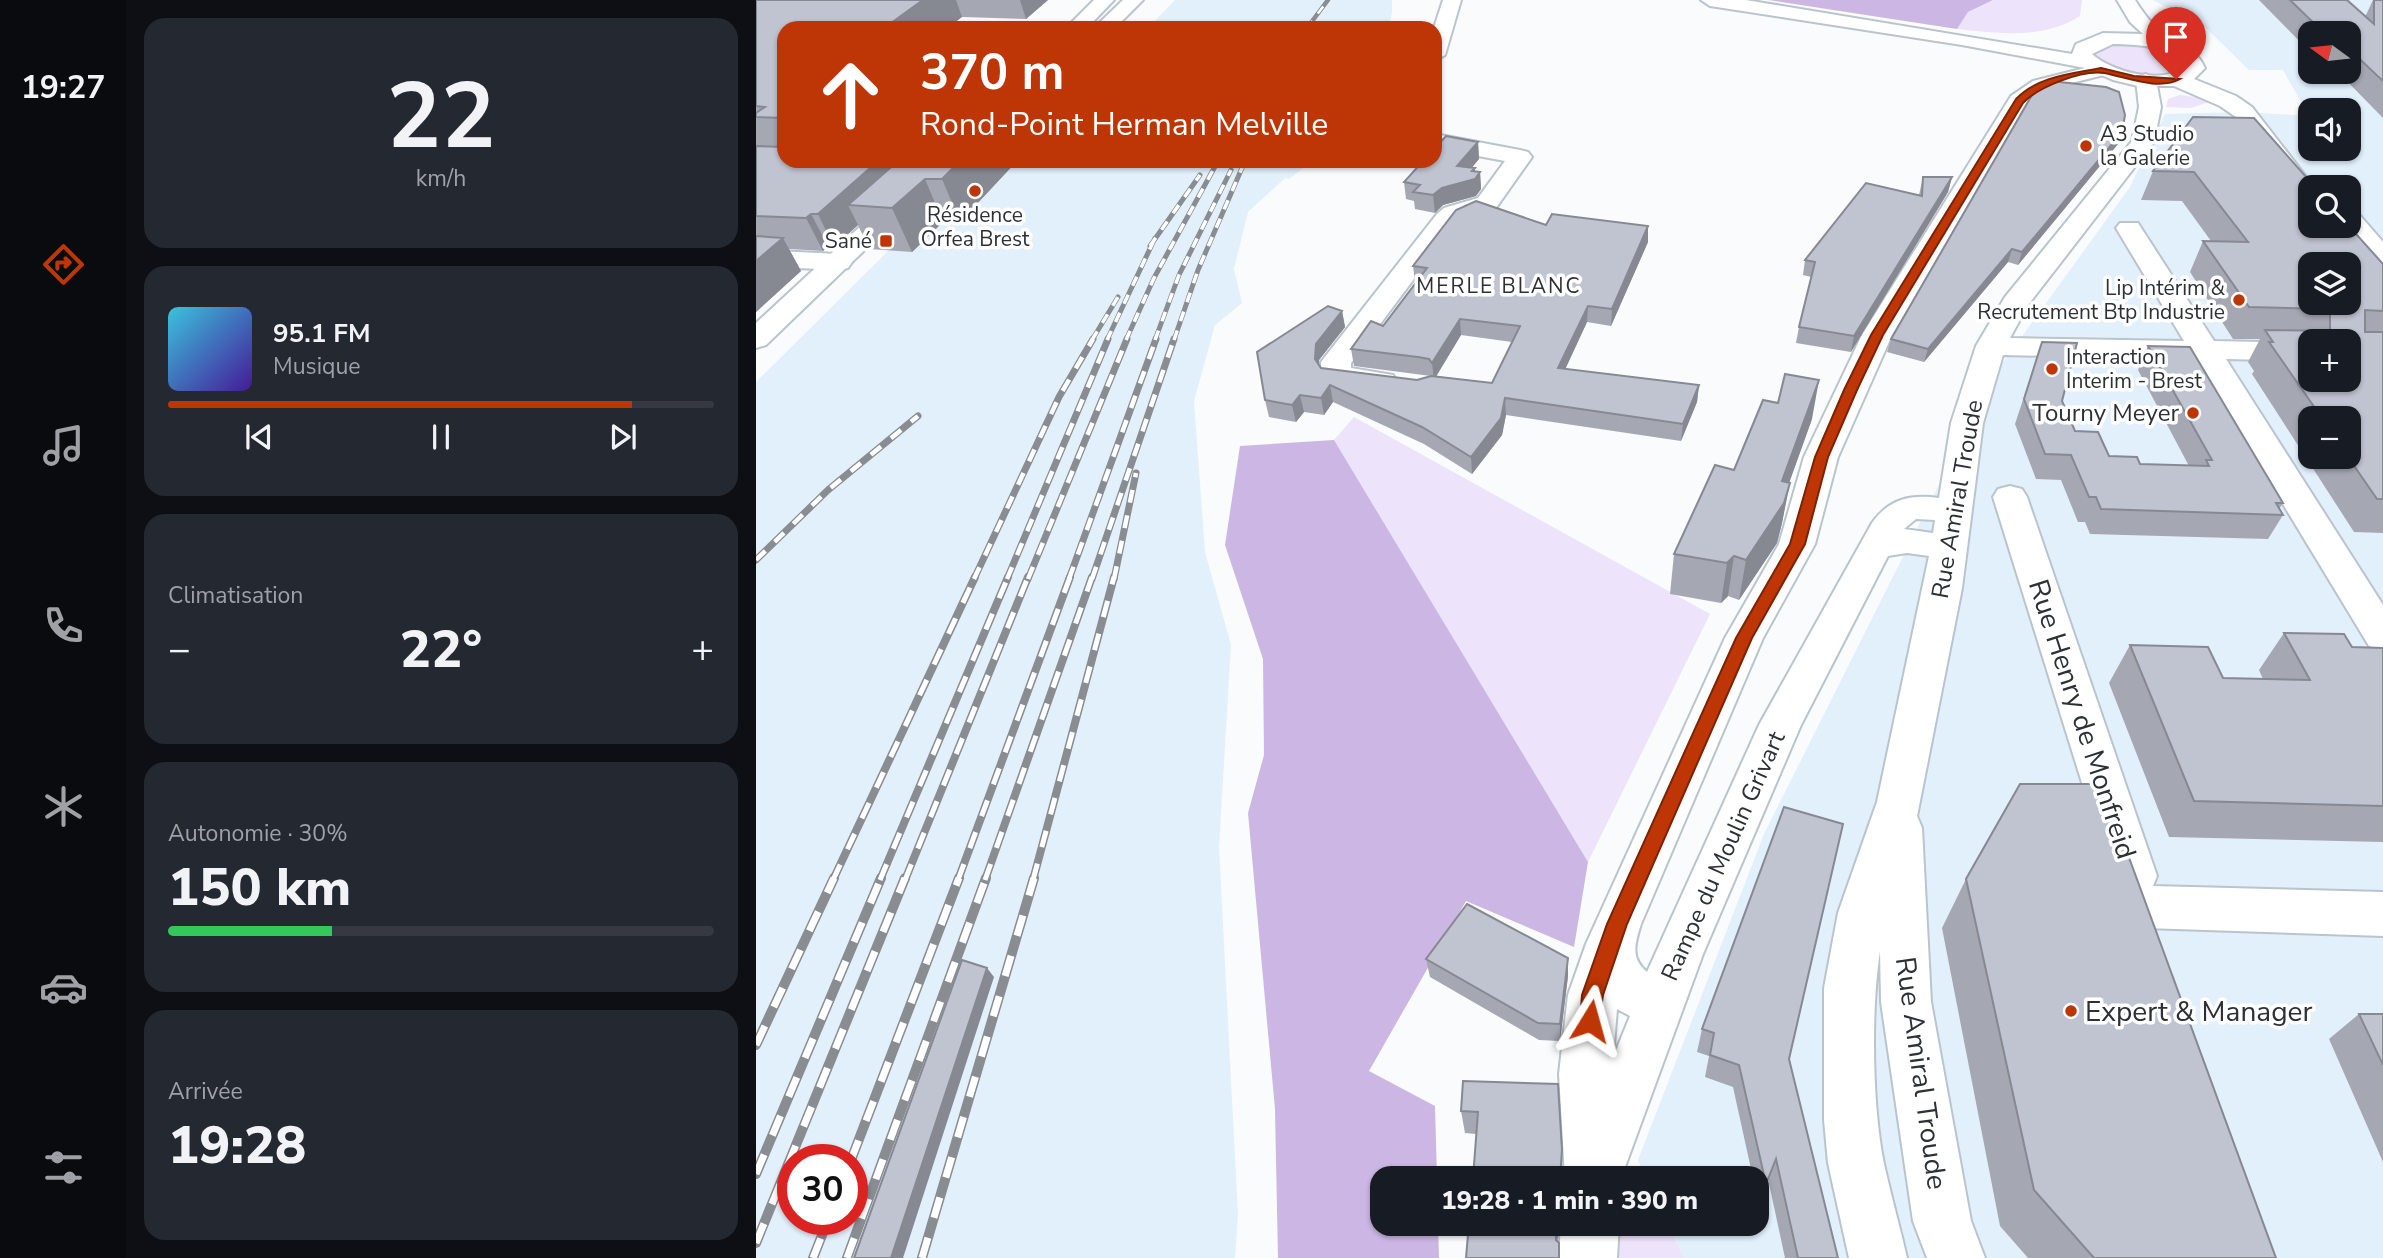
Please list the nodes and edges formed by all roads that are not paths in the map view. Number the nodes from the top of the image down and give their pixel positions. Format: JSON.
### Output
{"nodes":[{"id":1,"x":1105,"y":0,"type":"edge"},
{"id":2,"x":1133,"y":0,"type":"edge"},
{"id":3,"x":1157,"y":0,"type":"edge"},
{"id":4,"x":1452,"y":0,"type":"edge"},
{"id":5,"x":1710,"y":0,"type":"edge"},
{"id":6,"x":2114,"y":7,"type":"edge"},
{"id":7,"x":1083,"y":21,"type":"edge"},
{"id":8,"x":1111,"y":21,"type":"edge"},
{"id":9,"x":1135,"y":21,"type":"edge"},
{"id":10,"x":1442,"y":32,"type":"edge"},
{"id":11,"x":2165,"y":45,"type":"junction"},
{"id":12,"x":2095,"y":54,"type":"junction"},
{"id":13,"x":2196,"y":68,"type":"junction"},
{"id":14,"x":2176,"y":79,"type":"junction"},
{"id":15,"x":2146,"y":80,"type":"junction"},
{"id":16,"x":1442,"y":142,"type":"edge"},
{"id":17,"x":932,"y":168,"type":"edge"},
{"id":18,"x":2314,"y":175,"type":"edge"},
{"id":19,"x":2298,"y":183,"type":"edge"},
{"id":20,"x":2129,"y":228,"type":"dead end"},
{"id":21,"x":2361,"y":232,"type":"edge"},
{"id":22,"x":2344,"y":238,"type":"edge"},
{"id":23,"x":756,"y":258,"type":"edge"},
{"id":24,"x":2383,"y":258,"type":"edge"},
{"id":25,"x":839,"y":262,"type":"junction"},
{"id":26,"x":2383,"y":283,"type":"edge"},
{"id":27,"x":756,"y":339,"type":"edge"},
{"id":28,"x":1991,"y":346,"type":"junction"},
{"id":29,"x":2205,"y":349,"type":"junction"},
{"id":30,"x":2298,"y":352,"type":"edge"},
{"id":31,"x":1405,"y":383,"type":"edge"},
{"id":32,"x":2010,"y":497,"type":"dead end"},
{"id":33,"x":1950,"y":529,"type":"junction"},
{"id":34,"x":2383,"y":636,"type":"edge"},
{"id":35,"x":1899,"y":802,"type":"junction"},
{"id":36,"x":2144,"y":907,"type":"junction"},
{"id":37,"x":2383,"y":915,"type":"edge"},
{"id":38,"x":1610,"y":944,"type":"junction"},
{"id":39,"x":2163,"y":959,"type":"edge"},
{"id":40,"x":1659,"y":1004,"type":"junction"},
{"id":41,"x":1592,"y":1166,"type":"edge"},
{"id":42,"x":1598,"y":1166,"type":"edge"},
{"id":43,"x":1589,"y":1236,"type":"edge"},
{"id":44,"x":1588,"y":1258,"type":"edge"},
{"id":45,"x":1878,"y":1258,"type":"edge"},
{"id":46,"x":1956,"y":1258,"type":"edge"}],
"edges":[{"from":1,"to":7,"type":"street"},
{"from":2,"to":8,"type":"street"},
{"from":3,"to":9,"type":"street"},
{"from":4,"to":10,"type":"street"},
{"from":5,"to":12,"type":"street"},
{"from":6,"to":11,"type":"street"},
{"from":6,"to":12,"type":"street"},
{"from":11,"to":12,"type":"street"},
{"from":11,"to":13,"type":"street"},
{"from":12,"to":15,"type":"street"},
{"from":12,"to":38,"type":"street"},
{"from":13,"to":14,"type":"street"},
{"from":13,"to":18,"type":"street"},
{"from":14,"to":15,"type":"street"},
{"from":14,"to":19,"type":"street"},
{"from":15,"to":28,"type":"street","name":"Rue Amiral Troude"},
{"from":16,"to":31,"type":"street"},
{"from":17,"to":25,"type":"street"},
{"from":20,"to":29,"type":"street"},
{"from":21,"to":24,"type":"street"},
{"from":22,"to":26,"type":"street"},
{"from":23,"to":25,"type":"street"},
{"from":25,"to":27,"type":"street"},
{"from":28,"to":29,"type":"street"},
{"from":28,"to":33,"type":"street","name":"Rue Amiral Troude"},
{"from":29,"to":30,"type":"street"},
{"from":29,"to":34,"type":"street"},
{"from":32,"to":36,"type":"street","name":"Rue Henry de Monfreid"},
{"from":33,"to":35,"type":"street","name":"Rue Amiral Troude"},
{"from":33,"to":40,"type":"street","name":"Rampe du Moulin Grivart"},
{"from":35,"to":45,"type":"street","name":"Rue Amiral Troude"},
{"from":35,"to":46,"type":"street","name":"Rue Amiral Troude"},
{"from":36,"to":37,"type":"street"},
{"from":36,"to":39,"type":"street","name":"Rue Henry de Monfreid"},
{"from":38,"to":40,"type":"street"},
{"from":38,"to":41,"type":"street"},
{"from":40,"to":42,"type":"street","name":"Rampe du Moulin Grivart"},
{"from":43,"to":44,"type":"street"}]}
